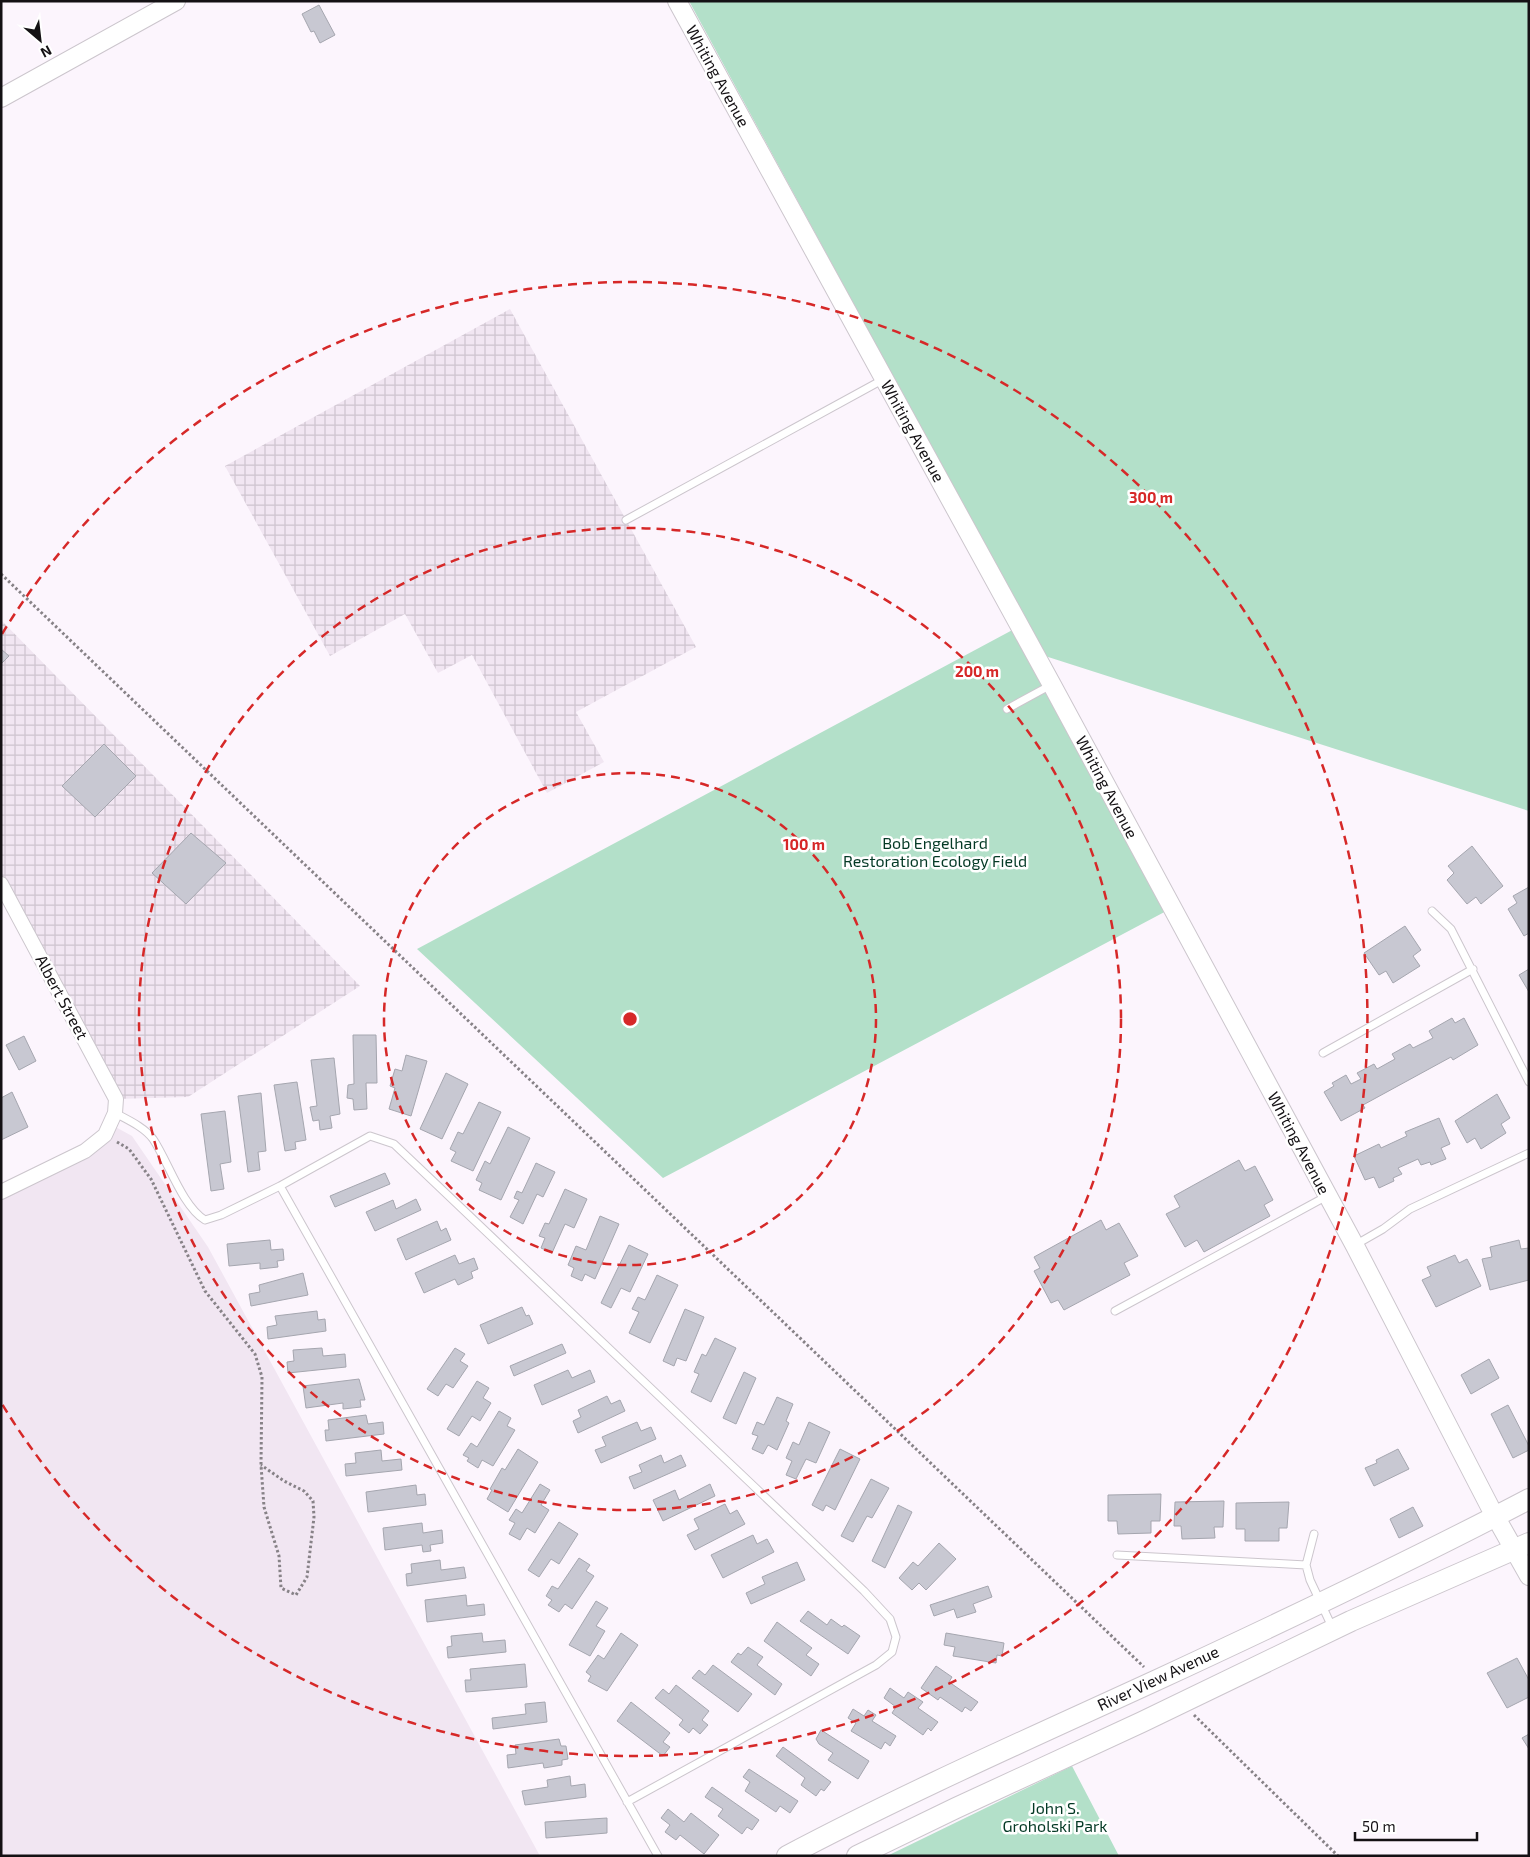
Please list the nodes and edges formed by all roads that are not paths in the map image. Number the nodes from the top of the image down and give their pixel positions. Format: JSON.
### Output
{"nodes":[{"id":1,"x":176,"y":1,"type":"edge"},
{"id":2,"x":677,"y":1,"type":"edge"},
{"id":3,"x":1,"y":98,"type":"edge"},
{"id":4,"x":885,"y":378,"type":"junction"},
{"id":5,"x":626,"y":520,"type":"dead end"},
{"id":6,"x":1052,"y":685,"type":"junction"},
{"id":7,"x":1007,"y":709,"type":"dead end"},
{"id":8,"x":1,"y":884,"type":"edge"},
{"id":9,"x":1432,"y":911,"type":"dead end"},
{"id":10,"x":1473,"y":969,"type":"junction"},
{"id":11,"x":1323,"y":1053,"type":"dead end"},
{"id":12,"x":1529,"y":1082,"type":"edge"},
{"id":13,"x":115,"y":1112,"type":"junction"},
{"id":14,"x":1529,"y":1153,"type":"edge"},
{"id":15,"x":280,"y":1186,"type":"junction"},
{"id":16,"x":1,"y":1192,"type":"edge"},
{"id":17,"x":1328,"y":1196,"type":"junction"},
{"id":18,"x":1355,"y":1246,"type":"junction"},
{"id":19,"x":1115,"y":1311,"type":"dead end"},
{"id":20,"x":1529,"y":1498,"type":"edge"},
{"id":21,"x":1495,"y":1516,"type":"junction"},
{"id":22,"x":1314,"y":1534,"type":"dead end"},
{"id":23,"x":1522,"y":1546,"type":"edge"},
{"id":24,"x":1116,"y":1556,"type":"dead end"},
{"id":25,"x":1306,"y":1565,"type":"junction"},
{"id":26,"x":1529,"y":1576,"type":"edge"},
{"id":27,"x":1320,"y":1602,"type":"junction"},
{"id":28,"x":1333,"y":1629,"type":"junction"},
{"id":29,"x":627,"y":1802,"type":"junction"},
{"id":30,"x":658,"y":1856,"type":"edge"},
{"id":31,"x":787,"y":1856,"type":"edge"},
{"id":32,"x":857,"y":1856,"type":"edge"}],
"edges":[{"from":1,"to":3,"type":"street"},
{"from":2,"to":4,"type":"street","name":"Whiting Avenue"},
{"from":4,"to":5,"type":"lane"},
{"from":4,"to":6,"type":"street","name":"Whiting Avenue"},
{"from":6,"to":7,"type":"lane"},
{"from":6,"to":17,"type":"street","name":"Whiting Avenue"},
{"from":8,"to":13,"type":"street","name":"Albert Street"},
{"from":9,"to":10,"type":"lane"},
{"from":10,"to":11,"type":"lane"},
{"from":10,"to":12,"type":"lane"},
{"from":13,"to":15,"type":"lane"},
{"from":13,"to":16,"type":"street"},
{"from":14,"to":18,"type":"lane"},
{"from":15,"to":29,"type":"lane"},
{"from":15,"to":29,"type":"lane"},
{"from":17,"to":18,"type":"street","name":"Whiting Avenue"},
{"from":17,"to":19,"type":"lane"},
{"from":18,"to":21,"type":"street","name":"Whiting Avenue"},
{"from":20,"to":21,"type":"main road","name":"River View Avenue"},
{"from":21,"to":23,"type":"street","name":"Whiting Avenue"},
{"from":21,"to":27,"type":"main road","name":"River View Avenue"},
{"from":22,"to":25,"type":"lane"},
{"from":23,"to":26,"type":"street","name":"Whiting Avenue"},
{"from":23,"to":28,"type":"main road","name":"River View Avenue"},
{"from":24,"to":25,"type":"lane"},
{"from":25,"to":27,"type":"lane"},
{"from":27,"to":28,"type":"lane"},
{"from":27,"to":31,"type":"main road","name":"River View Avenue"},
{"from":28,"to":32,"type":"main road","name":"River View Avenue"},
{"from":29,"to":30,"type":"lane"}]}
